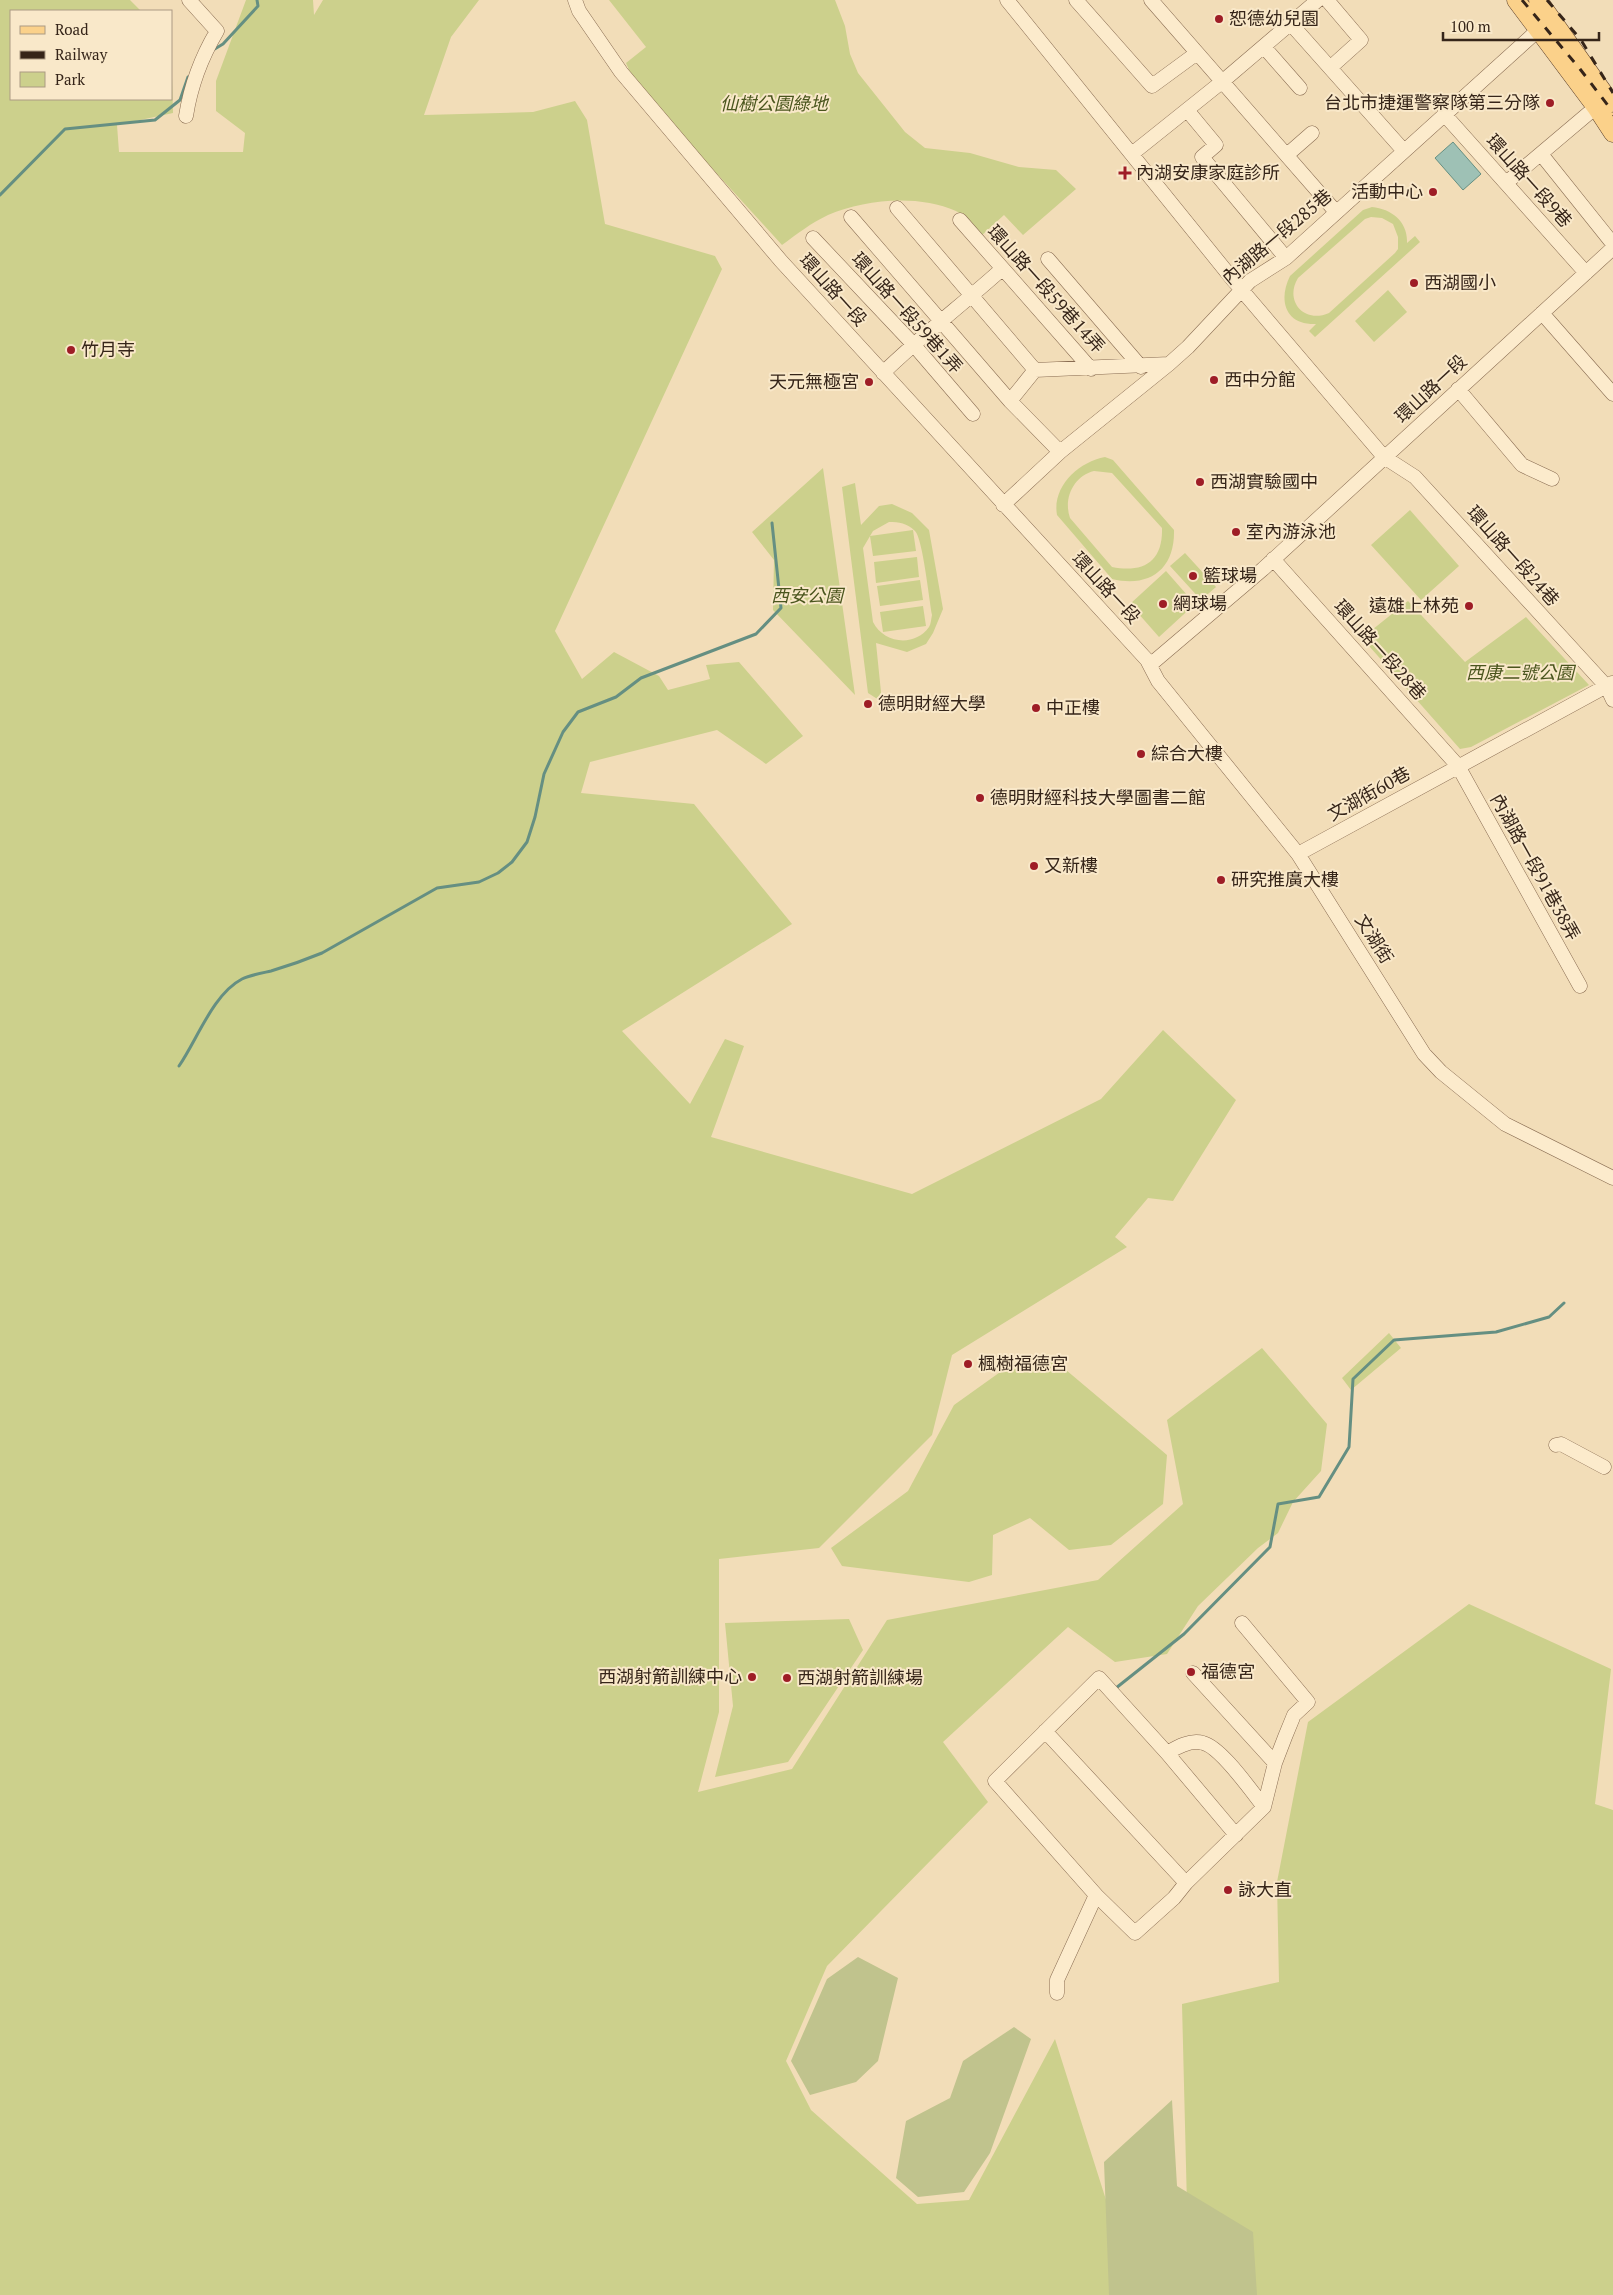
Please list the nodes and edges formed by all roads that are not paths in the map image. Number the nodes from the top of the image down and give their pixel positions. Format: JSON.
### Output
{"nodes":[{"id":1,"x":189,"y":0,"type":"edge"},
{"id":2,"x":575,"y":0,"type":"edge"},
{"id":3,"x":1008,"y":0,"type":"edge"},
{"id":4,"x":1076,"y":0,"type":"edge"},
{"id":5,"x":1151,"y":0,"type":"edge"},
{"id":6,"x":1318,"y":0,"type":"edge"},
{"id":7,"x":1327,"y":0,"type":"edge"},
{"id":8,"x":1516,"y":0,"type":"edge"},
{"id":9,"x":1538,"y":0,"type":"edge"},
{"id":10,"x":1546,"y":23,"type":"junction"},
{"id":11,"x":1291,"y":24,"type":"junction"},
{"id":12,"x":1264,"y":47,"type":"junction"},
{"id":13,"x":1197,"y":53,"type":"junction"},
{"id":14,"x":1331,"y":67,"type":"junction"},
{"id":15,"x":1223,"y":81,"type":"junction"},
{"id":16,"x":1300,"y":88,"type":"dead end"},
{"id":17,"x":1605,"y":107,"type":"edge"},
{"id":18,"x":1187,"y":110,"type":"junction"},
{"id":19,"x":1444,"y":114,"type":"junction"},
{"id":20,"x":186,"y":116,"type":"dead end"},
{"id":21,"x":1312,"y":133,"type":"dead end"},
{"id":22,"x":1613,"y":133,"type":"edge"},
{"id":23,"x":1404,"y":151,"type":"junction"},
{"id":24,"x":1132,"y":153,"type":"junction"},
{"id":25,"x":1288,"y":154,"type":"junction"},
{"id":26,"x":1541,"y":154,"type":"junction"},
{"id":27,"x":1506,"y":183,"type":"junction"},
{"id":28,"x":897,"y":208,"type":"dead end"},
{"id":29,"x":1336,"y":212,"type":"junction"},
{"id":30,"x":852,"y":216,"type":"dead end"},
{"id":31,"x":960,"y":220,"type":"dead end"},
{"id":32,"x":813,"y":238,"type":"dead end"},
{"id":33,"x":1613,"y":244,"type":"edge"},
{"id":34,"x":1613,"y":248,"type":"edge"},
{"id":35,"x":1286,"y":258,"type":"junction"},
{"id":36,"x":1048,"y":259,"type":"dead end"},
{"id":37,"x":1002,"y":269,"type":"junction"},
{"id":38,"x":1586,"y":273,"type":"junction"},
{"id":39,"x":1242,"y":289,"type":"junction"},
{"id":40,"x":972,"y":297,"type":"junction"},
{"id":41,"x":1542,"y":313,"type":"junction"},
{"id":42,"x":943,"y":322,"type":"junction"},
{"id":43,"x":912,"y":344,"type":"junction"},
{"id":44,"x":1170,"y":364,"type":"junction"},
{"id":45,"x":1141,"y":367,"type":"junction"},
{"id":46,"x":1091,"y":369,"type":"junction"},
{"id":47,"x":1035,"y":370,"type":"junction"},
{"id":48,"x":883,"y":373,"type":"junction"},
{"id":49,"x":1458,"y":389,"type":"junction"},
{"id":50,"x":1613,"y":394,"type":"edge"},
{"id":51,"x":1010,"y":401,"type":"junction"},
{"id":52,"x":972,"y":414,"type":"dead end"},
{"id":53,"x":1060,"y":452,"type":"junction"},
{"id":54,"x":1384,"y":457,"type":"junction"},
{"id":55,"x":1552,"y":479,"type":"dead end"},
{"id":56,"x":1003,"y":505,"type":"junction"},
{"id":57,"x":1273,"y":559,"type":"junction"},
{"id":58,"x":1150,"y":665,"type":"junction"},
{"id":59,"x":1611,"y":690,"type":"edge"},
{"id":60,"x":1458,"y":766,"type":"junction"},
{"id":61,"x":1298,"y":854,"type":"junction"},
{"id":62,"x":1580,"y":986,"type":"dead end"},
{"id":63,"x":1613,"y":1178,"type":"edge"},
{"id":64,"x":1556,"y":1445,"type":"dead end"},
{"id":65,"x":1604,"y":1467,"type":"dead end"},
{"id":66,"x":1242,"y":1623,"type":"dead end"},
{"id":67,"x":1193,"y":1673,"type":"dead end"},
{"id":68,"x":1045,"y":1731,"type":"junction"},
{"id":69,"x":1167,"y":1753,"type":"junction"},
{"id":70,"x":1275,"y":1763,"type":"junction"},
{"id":71,"x":1264,"y":1807,"type":"junction"},
{"id":72,"x":1236,"y":1835,"type":"junction"},
{"id":73,"x":1186,"y":1883,"type":"junction"},
{"id":74,"x":1096,"y":1894,"type":"junction"},
{"id":75,"x":1057,"y":1993,"type":"dead end"}],
"edges":[{"from":1,"to":20,"type":"street"},
{"from":2,"to":48,"type":"street","name":"環山路一段"},
{"from":3,"to":24,"type":"street","name":"環山路一段24巷"},
{"from":4,"to":13,"type":"street"},
{"from":5,"to":13,"type":"street"},
{"from":6,"to":11,"type":"street"},
{"from":7,"to":14,"type":"street"},
{"from":8,"to":10,"type":"main road"},
{"from":9,"to":10,"type":"main road"},
{"from":10,"to":17,"type":"main road"},
{"from":10,"to":19,"type":"street","name":"內湖路一段285巷"},
{"from":11,"to":12,"type":"street"},
{"from":11,"to":14,"type":"street"},
{"from":12,"to":15,"type":"street"},
{"from":12,"to":16,"type":"street"},
{"from":13,"to":15,"type":"street"},
{"from":14,"to":23,"type":"street"},
{"from":15,"to":18,"type":"street"},
{"from":15,"to":25,"type":"street"},
{"from":17,"to":22,"type":"main road"},
{"from":17,"to":26,"type":"street"},
{"from":18,"to":24,"type":"street"},
{"from":18,"to":35,"type":"street"},
{"from":19,"to":23,"type":"street","name":"內湖路一段285巷"},
{"from":19,"to":27,"type":"street","name":"環山路一段9巷"},
{"from":21,"to":25,"type":"street"},
{"from":23,"to":29,"type":"street","name":"內湖路一段285巷"},
{"from":24,"to":39,"type":"street","name":"環山路一段24巷"},
{"from":25,"to":29,"type":"street"},
{"from":26,"to":27,"type":"street"},
{"from":26,"to":33,"type":"street"},
{"from":27,"to":38,"type":"street","name":"環山路一段9巷"},
{"from":28,"to":40,"type":"street"},
{"from":29,"to":35,"type":"street","name":"內湖路一段285巷"},
{"from":30,"to":42,"type":"street"},
{"from":31,"to":37,"type":"street","name":"環山路一段59巷14弄"},
{"from":32,"to":43,"type":"street","name":"環山路一段59巷1弄"},
{"from":34,"to":38,"type":"street","name":"環山路一段"},
{"from":35,"to":39,"type":"street","name":"內湖路一段285巷"},
{"from":36,"to":45,"type":"street"},
{"from":37,"to":40,"type":"street"},
{"from":37,"to":46,"type":"street","name":"環山路一段59巷14弄"},
{"from":38,"to":41,"type":"street","name":"環山路一段"},
{"from":39,"to":44,"type":"street","name":"內湖路一段285巷"},
{"from":39,"to":54,"type":"street","name":"環山路一段24巷"},
{"from":40,"to":42,"type":"street"},
{"from":40,"to":47,"type":"street"},
{"from":41,"to":49,"type":"street","name":"環山路一段"},
{"from":41,"to":50,"type":"street"},
{"from":42,"to":43,"type":"street"},
{"from":42,"to":51,"type":"street"},
{"from":43,"to":48,"type":"street"},
{"from":43,"to":52,"type":"street","name":"環山路一段59巷1弄"},
{"from":44,"to":45,"type":"street","name":"環山路一段59巷14弄"},
{"from":44,"to":53,"type":"street","name":"內湖路一段285巷"},
{"from":45,"to":46,"type":"street","name":"環山路一段59巷14弄"},
{"from":46,"to":47,"type":"street"},
{"from":47,"to":51,"type":"street"},
{"from":48,"to":56,"type":"street","name":"環山路一段"},
{"from":49,"to":54,"type":"street","name":"環山路一段"},
{"from":49,"to":55,"type":"street"},
{"from":51,"to":53,"type":"street"},
{"from":53,"to":56,"type":"street","name":"內湖路一段285巷"},
{"from":54,"to":57,"type":"street","name":"環山路一段"},
{"from":54,"to":59,"type":"street","name":"環山路一段24巷"},
{"from":56,"to":58,"type":"street","name":"環山路一段"},
{"from":57,"to":58,"type":"street","name":"環山路一段"},
{"from":57,"to":60,"type":"street","name":"環山路一段28巷"},
{"from":58,"to":61,"type":"street","name":"文湖街"},
{"from":59,"to":60,"type":"street","name":"文湖街60巷"},
{"from":60,"to":61,"type":"street","name":"文湖街60巷"},
{"from":60,"to":62,"type":"street","name":"內湖路一段91巷38弄"},
{"from":61,"to":63,"type":"street","name":"文湖街"},
{"from":64,"to":65,"type":"street"},
{"from":66,"to":70,"type":"street"},
{"from":67,"to":70,"type":"street"},
{"from":68,"to":69,"type":"street"},
{"from":68,"to":73,"type":"street"},
{"from":68,"to":74,"type":"street"},
{"from":69,"to":71,"type":"street"},
{"from":69,"to":72,"type":"street"},
{"from":70,"to":71,"type":"street"},
{"from":71,"to":72,"type":"street"},
{"from":72,"to":73,"type":"street"},
{"from":73,"to":74,"type":"street"},
{"from":74,"to":75,"type":"street"}]}
